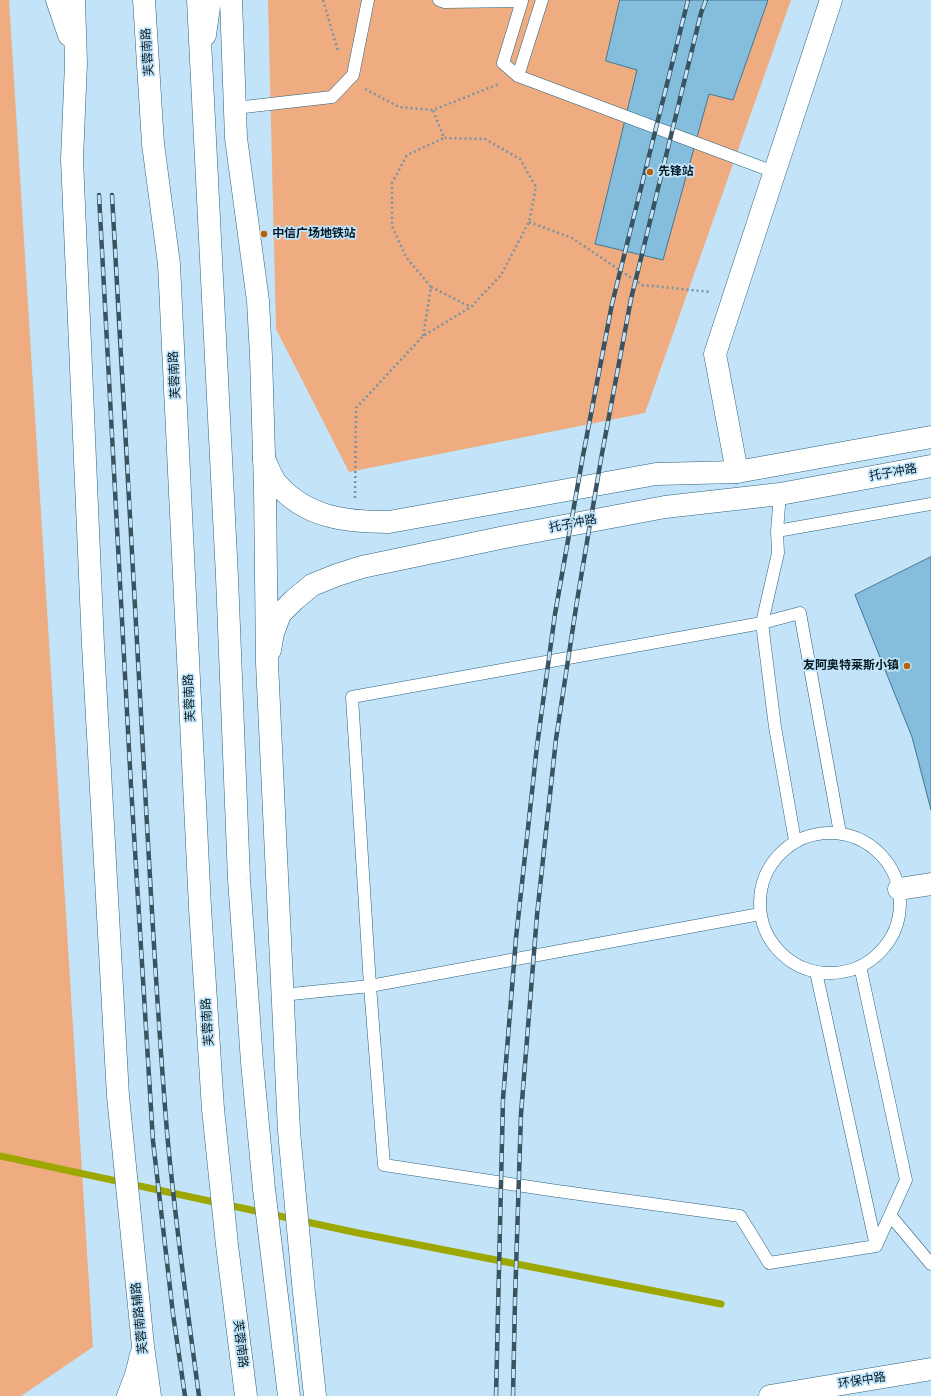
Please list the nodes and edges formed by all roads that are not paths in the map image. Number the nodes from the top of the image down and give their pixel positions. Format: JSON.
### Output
{"nodes":[{"id":1,"x":57,"y":0,"type":"edge"},
{"id":2,"x":74,"y":0,"type":"edge"},
{"id":3,"x":144,"y":0,"type":"edge"},
{"id":4,"x":198,"y":0,"type":"edge"},
{"id":5,"x":210,"y":0,"type":"edge"},
{"id":6,"x":231,"y":0,"type":"edge"},
{"id":7,"x":368,"y":0,"type":"edge"},
{"id":8,"x":439,"y":0,"type":"edge"},
{"id":9,"x":542,"y":0,"type":"edge"},
{"id":10,"x":831,"y":0,"type":"edge"},
{"id":11,"x":201,"y":62,"type":"junction"},
{"id":12,"x":76,"y":63,"type":"junction"},
{"id":13,"x":518,"y":76,"type":"junction"},
{"id":14,"x":235,"y":108,"type":"junction"},
{"id":15,"x":774,"y":172,"type":"junction"},
{"id":16,"x":931,"y":437,"type":"edge"},
{"id":17,"x":264,"y":459,"type":"junction"},
{"id":18,"x":931,"y":466,"type":"edge"},
{"id":19,"x":736,"y":472,"type":"junction"},
{"id":20,"x":780,"y":494,"type":"junction"},
{"id":21,"x":931,"y":504,"type":"edge"},
{"id":22,"x":778,"y":531,"type":"junction"},
{"id":23,"x":762,"y":624,"type":"junction"},
{"id":24,"x":267,"y":663,"type":"junction"},
{"id":25,"x":840,"y":832,"type":"junction"},
{"id":26,"x":795,"y":841,"type":"junction"},
{"id":27,"x":931,"y":884,"type":"edge"},
{"id":28,"x":899,"y":890,"type":"junction"},
{"id":29,"x":760,"y":914,"type":"junction"},
{"id":30,"x":860,"y":966,"type":"junction"},
{"id":31,"x":816,"y":972,"type":"junction"},
{"id":32,"x":370,"y":986,"type":"junction"},
{"id":33,"x":282,"y":995,"type":"junction"},
{"id":34,"x":890,"y":1215,"type":"junction"},
{"id":35,"x":876,"y":1246,"type":"junction"},
{"id":36,"x":931,"y":1264,"type":"edge"},
{"id":37,"x":143,"y":1346,"type":"junction"},
{"id":38,"x":931,"y":1369,"type":"edge"},
{"id":39,"x":128,"y":1396,"type":"edge"},
{"id":40,"x":150,"y":1396,"type":"edge"},
{"id":41,"x":246,"y":1396,"type":"edge"},
{"id":42,"x":289,"y":1396,"type":"edge"},
{"id":43,"x":315,"y":1396,"type":"edge"},
{"id":44,"x":770,"y":1396,"type":"edge"}],
"edges":[{"from":1,"to":12,"type":"main road"},
{"from":2,"to":12,"type":"main road"},
{"from":3,"to":41,"type":"main road","name":"芙蓉南路"},
{"from":4,"to":11,"type":"main road"},
{"from":5,"to":11,"type":"main road"},
{"from":6,"to":14,"type":"main road"},
{"from":7,"to":14,"type":"lane"},
{"from":8,"to":13,"type":"lane"},
{"from":9,"to":13,"type":"lane"},
{"from":10,"to":15,"type":"main road"},
{"from":11,"to":42,"type":"main road"},
{"from":12,"to":37,"type":"main road","name":"芙蓉南路辅路"},
{"from":13,"to":15,"type":"lane"},
{"from":14,"to":17,"type":"main road"},
{"from":15,"to":19,"type":"main road"},
{"from":16,"to":19,"type":"main road"},
{"from":17,"to":19,"type":"main road"},
{"from":17,"to":24,"type":"main road"},
{"from":18,"to":20,"type":"main road","name":"托子冲路"},
{"from":20,"to":22,"type":"lane"},
{"from":20,"to":24,"type":"main road","name":"托子冲路"},
{"from":21,"to":22,"type":"lane"},
{"from":22,"to":23,"type":"lane"},
{"from":23,"to":25,"type":"lane"},
{"from":23,"to":26,"type":"lane"},
{"from":23,"to":32,"type":"lane"},
{"from":24,"to":33,"type":"main road"},
{"from":25,"to":26,"type":"lane"},
{"from":25,"to":28,"type":"lane"},
{"from":26,"to":29,"type":"lane"},
{"from":27,"to":28,"type":"main road"},
{"from":28,"to":30,"type":"lane"},
{"from":29,"to":31,"type":"lane"},
{"from":29,"to":32,"type":"lane"},
{"from":30,"to":31,"type":"lane"},
{"from":30,"to":34,"type":"lane"},
{"from":31,"to":35,"type":"lane"},
{"from":32,"to":33,"type":"lane"},
{"from":32,"to":35,"type":"lane"},
{"from":33,"to":43,"type":"main road"},
{"from":34,"to":35,"type":"lane"},
{"from":34,"to":36,"type":"lane"},
{"from":37,"to":39,"type":"main road"},
{"from":37,"to":40,"type":"main road","name":"芙蓉南路辅路"},
{"from":38,"to":44,"type":"main road","name":"环保中路"}]}
